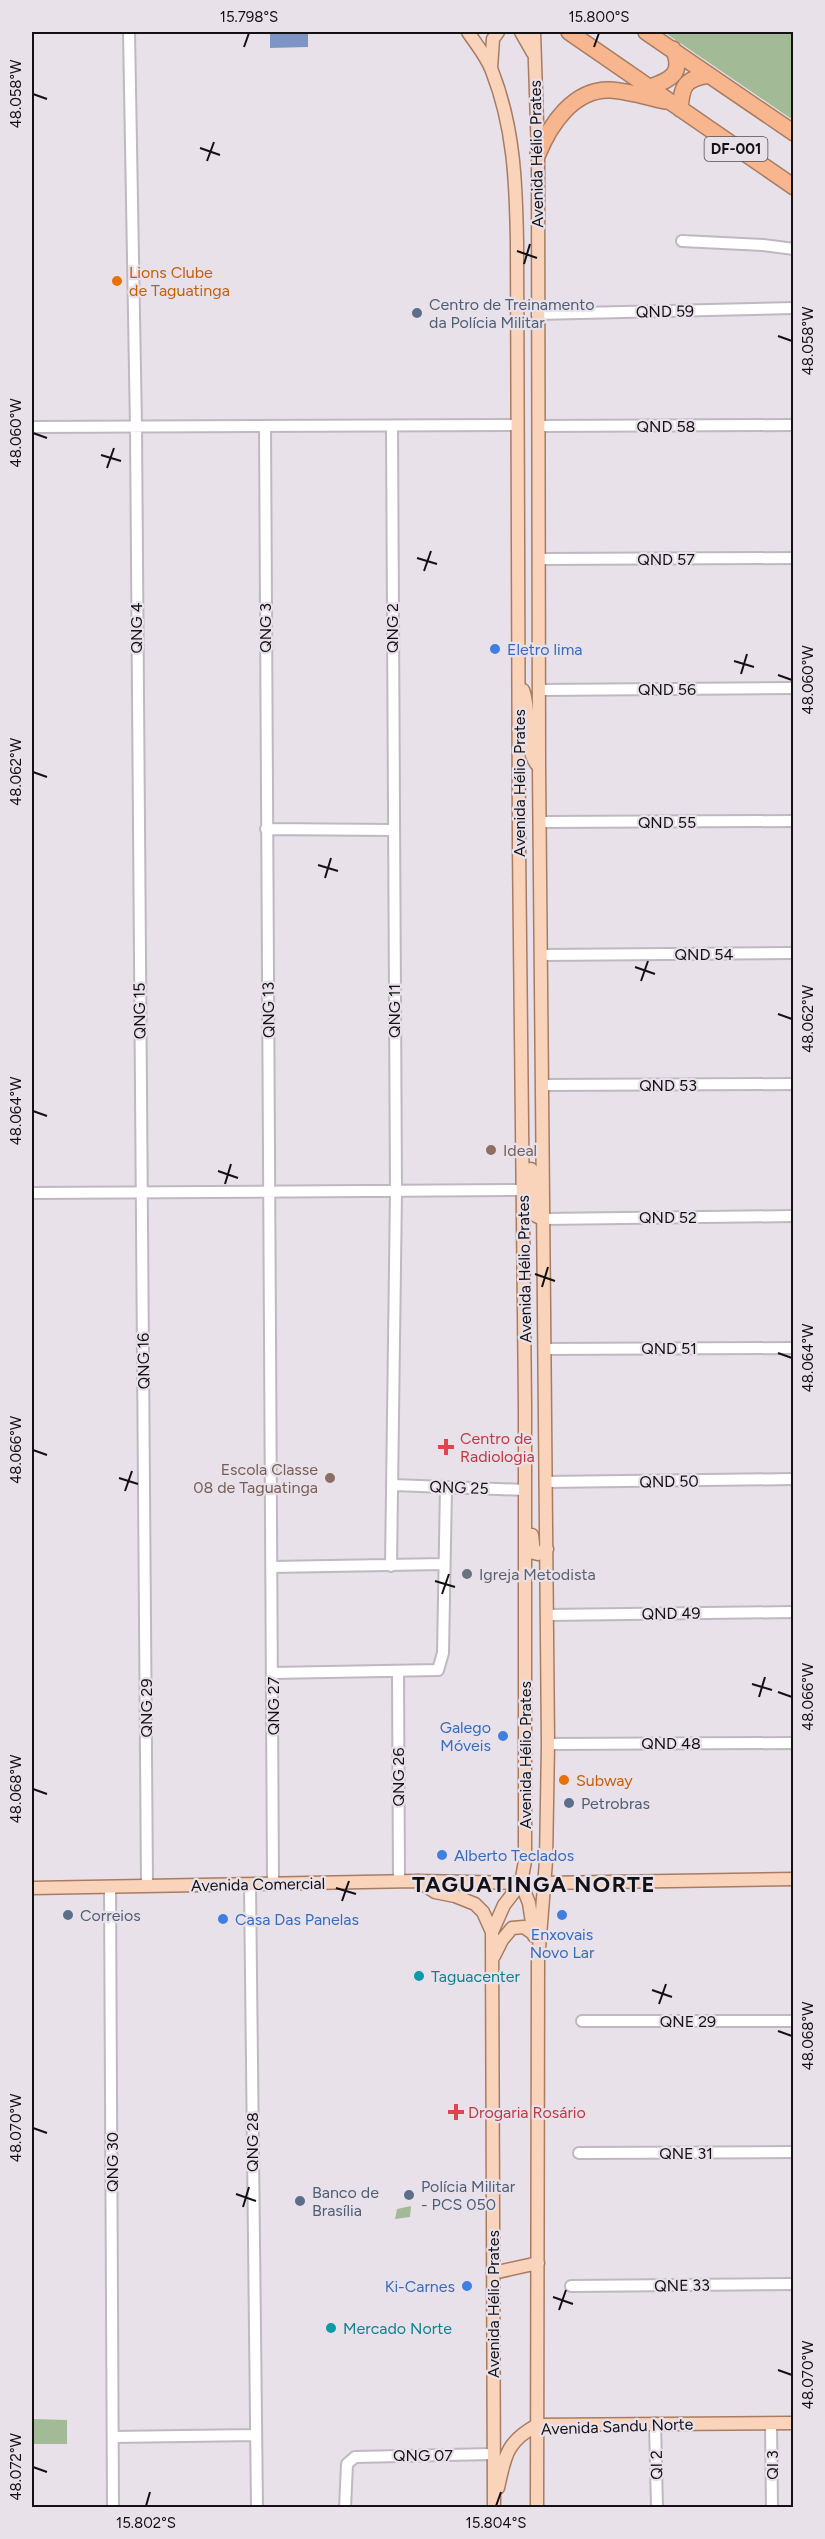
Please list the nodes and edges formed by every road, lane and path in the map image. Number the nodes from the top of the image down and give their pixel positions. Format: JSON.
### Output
{"nodes":[{"id":1,"x":129,"y":32,"type":"edge"},
{"id":2,"x":468,"y":32,"type":"edge"},
{"id":3,"x":498,"y":32,"type":"edge"},
{"id":4,"x":521,"y":32,"type":"edge"},
{"id":5,"x":534,"y":32,"type":"edge"},
{"id":6,"x":569,"y":32,"type":"edge"},
{"id":7,"x":646,"y":32,"type":"edge"},
{"id":8,"x":673,"y":49,"type":"junction"},
{"id":9,"x":535,"y":57,"type":"junction"},
{"id":10,"x":491,"y":69,"type":"junction"},
{"id":11,"x":709,"y":75,"type":"junction"},
{"id":12,"x":650,"y":87,"type":"junction"},
{"id":13,"x":675,"y":106,"type":"junction"},
{"id":14,"x":794,"y":133,"type":"edge"},
{"id":15,"x":538,"y":154,"type":"junction"},
{"id":16,"x":794,"y":187,"type":"edge"},
{"id":17,"x":682,"y":241,"type":"dead end"},
{"id":18,"x":794,"y":249,"type":"edge"},
{"id":19,"x":794,"y":308,"type":"edge"},
{"id":20,"x":537,"y":314,"type":"junction"},
{"id":21,"x":518,"y":425,"type":"junction"},
{"id":22,"x":794,"y":425,"type":"edge"},
{"id":23,"x":265,"y":426,"type":"junction"},
{"id":24,"x":392,"y":426,"type":"junction"},
{"id":25,"x":539,"y":426,"type":"junction"},
{"id":26,"x":32,"y":427,"type":"edge"},
{"id":27,"x":136,"y":427,"type":"junction"},
{"id":28,"x":794,"y":558,"type":"edge"},
{"id":29,"x":539,"y":559,"type":"junction"},
{"id":30,"x":519,"y":680,"type":"junction"},
{"id":31,"x":794,"y":688,"type":"edge"},
{"id":32,"x":540,"y":690,"type":"junction"},
{"id":33,"x":539,"y":767,"type":"junction"},
{"id":34,"x":794,"y":821,"type":"edge"},
{"id":35,"x":540,"y":822,"type":"junction"},
{"id":36,"x":137,"y":829,"type":"joint"},
{"id":37,"x":266,"y":829,"type":"junction"},
{"id":38,"x":393,"y":830,"type":"junction"},
{"id":39,"x":794,"y":953,"type":"edge"},
{"id":40,"x":542,"y":955,"type":"junction"},
{"id":41,"x":794,"y":1084,"type":"edge"},
{"id":42,"x":543,"y":1086,"type":"junction"},
{"id":43,"x":524,"y":1144,"type":"junction"},
{"id":44,"x":523,"y":1190,"type":"junction"},
{"id":45,"x":396,"y":1191,"type":"junction"},
{"id":46,"x":141,"y":1192,"type":"junction"},
{"id":47,"x":270,"y":1192,"type":"junction"},
{"id":48,"x":32,"y":1193,"type":"edge"},
{"id":49,"x":794,"y":1216,"type":"edge"},
{"id":50,"x":543,"y":1219,"type":"junction"},
{"id":51,"x":794,"y":1348,"type":"edge"},
{"id":52,"x":544,"y":1349,"type":"junction"},
{"id":53,"x":794,"y":1479,"type":"edge"},
{"id":54,"x":545,"y":1482,"type":"junction"},
{"id":55,"x":393,"y":1485,"type":"junction"},
{"id":56,"x":446,"y":1487,"type":"junction"},
{"id":57,"x":525,"y":1490,"type":"junction"},
{"id":58,"x":272,"y":1527,"type":"joint"},
{"id":59,"x":145,"y":1530,"type":"joint"},
{"id":60,"x":547,"y":1549,"type":"junction"},
{"id":61,"x":444,"y":1564,"type":"junction"},
{"id":62,"x":391,"y":1566,"type":"junction"},
{"id":63,"x":272,"y":1567,"type":"junction"},
{"id":64,"x":794,"y":1612,"type":"edge"},
{"id":65,"x":548,"y":1615,"type":"junction"},
{"id":66,"x":398,"y":1672,"type":"junction"},
{"id":67,"x":272,"y":1673,"type":"junction"},
{"id":68,"x":794,"y":1743,"type":"edge"},
{"id":69,"x":548,"y":1744,"type":"junction"},
{"id":70,"x":794,"y":1879,"type":"edge"},
{"id":71,"x":399,"y":1881,"type":"junction"},
{"id":72,"x":417,"y":1881,"type":"junction"},
{"id":73,"x":521,"y":1883,"type":"junction"},
{"id":74,"x":544,"y":1883,"type":"junction"},
{"id":75,"x":250,"y":1884,"type":"junction"},
{"id":76,"x":273,"y":1884,"type":"junction"},
{"id":77,"x":147,"y":1886,"type":"junction"},
{"id":78,"x":110,"y":1887,"type":"junction"},
{"id":79,"x":32,"y":1888,"type":"edge"},
{"id":80,"x":492,"y":1932,"type":"junction"},
{"id":81,"x":534,"y":1934,"type":"junction"},
{"id":82,"x":493,"y":1959,"type":"junction"},
{"id":83,"x":538,"y":1961,"type":"junction"},
{"id":84,"x":582,"y":2021,"type":"dead end"},
{"id":85,"x":794,"y":2021,"type":"edge"},
{"id":86,"x":794,"y":2152,"type":"edge"},
{"id":87,"x":579,"y":2153,"type":"dead end"},
{"id":88,"x":538,"y":2263,"type":"junction"},
{"id":89,"x":493,"y":2273,"type":"junction"},
{"id":90,"x":794,"y":2284,"type":"edge"},
{"id":91,"x":571,"y":2286,"type":"dead end"},
{"id":92,"x":771,"y":2422,"type":"junction"},
{"id":93,"x":794,"y":2423,"type":"edge"},
{"id":94,"x":655,"y":2424,"type":"junction"},
{"id":95,"x":537,"y":2426,"type":"junction"},
{"id":96,"x":255,"y":2435,"type":"junction"},
{"id":97,"x":113,"y":2437,"type":"junction"},
{"id":98,"x":492,"y":2454,"type":"junction"},
{"id":99,"x":114,"y":2508,"type":"edge"},
{"id":100,"x":256,"y":2508,"type":"edge"},
{"id":101,"x":345,"y":2508,"type":"edge"},
{"id":102,"x":494,"y":2508,"type":"edge"},
{"id":103,"x":537,"y":2508,"type":"edge"},
{"id":104,"x":657,"y":2508,"type":"edge"},
{"id":105,"x":772,"y":2508,"type":"edge"}],
"edges":[{"from":1,"to":27,"type":"street","name":"QNG 4"},
{"from":2,"to":10,"type":"main road","name":"Avenida Hélio Prates"},
{"from":3,"to":10,"type":"main road"},
{"from":4,"to":9,"type":"main road"},
{"from":5,"to":9,"type":"main road","name":"Avenida Hélio Prates"},
{"from":6,"to":12,"type":"highway","number":"DF-001"},
{"from":7,"to":8,"type":"highway","number":"DF-001"},
{"from":8,"to":11,"type":"highway","number":"DF-001"},
{"from":8,"to":12,"type":"highway"},
{"from":9,"to":15,"type":"main road","name":"Avenida Hélio Prates"},
{"from":10,"to":21,"type":"main road","name":"Avenida Hélio Prates"},
{"from":11,"to":13,"type":"highway"},
{"from":11,"to":14,"type":"highway","number":"DF-001"},
{"from":12,"to":13,"type":"highway","number":"DF-001"},
{"from":13,"to":15,"type":"highway"},
{"from":13,"to":16,"type":"highway","number":"DF-001"},
{"from":15,"to":20,"type":"main road","name":"Avenida Hélio Prates"},
{"from":17,"to":18,"type":"street"},
{"from":19,"to":20,"type":"street","name":"QND 59"},
{"from":20,"to":25,"type":"main road","name":"Avenida Hélio Prates"},
{"from":21,"to":24,"type":"street"},
{"from":21,"to":30,"type":"main road","name":"Avenida Hélio Prates"},
{"from":22,"to":25,"type":"street","name":"QND 58"},
{"from":23,"to":24,"type":"street"},
{"from":23,"to":27,"type":"street"},
{"from":23,"to":37,"type":"street","name":"QNG 3"},
{"from":24,"to":38,"type":"street","name":"QNG 2"},
{"from":25,"to":29,"type":"main road","name":"Avenida Hélio Prates"},
{"from":26,"to":27,"type":"street"},
{"from":27,"to":36,"type":"street","name":"QNG 4"},
{"from":28,"to":29,"type":"street","name":"QND 57"},
{"from":29,"to":32,"type":"main road","name":"Avenida Hélio Prates"},
{"from":30,"to":33,"type":"main road"},
{"from":30,"to":43,"type":"main road","name":"Avenida Hélio Prates"},
{"from":31,"to":32,"type":"street","name":"QND 56"},
{"from":32,"to":33,"type":"main road","name":"Avenida Hélio Prates"},
{"from":33,"to":35,"type":"main road","name":"Avenida Hélio Prates"},
{"from":34,"to":35,"type":"street","name":"QND 55"},
{"from":35,"to":40,"type":"main road","name":"Avenida Hélio Prates"},
{"from":36,"to":46,"type":"street","name":"QNG 15"},
{"from":37,"to":38,"type":"street"},
{"from":37,"to":47,"type":"street","name":"QNG 13"},
{"from":38,"to":45,"type":"street","name":"QNG 11"},
{"from":39,"to":40,"type":"street","name":"QND 54"},
{"from":40,"to":42,"type":"main road","name":"Avenida Hélio Prates"},
{"from":41,"to":42,"type":"street","name":"QND 53"},
{"from":42,"to":50,"type":"main road","name":"Avenida Hélio Prates"},
{"from":43,"to":44,"type":"main road","name":"Avenida Hélio Prates"},
{"from":43,"to":50,"type":"main road"},
{"from":44,"to":45,"type":"street"},
{"from":44,"to":57,"type":"main road","name":"Avenida Hélio Prates"},
{"from":45,"to":47,"type":"street"},
{"from":45,"to":55,"type":"street","name":"QNG 11"},
{"from":46,"to":47,"type":"street"},
{"from":46,"to":48,"type":"street"},
{"from":46,"to":59,"type":"street","name":"QNG 16"},
{"from":47,"to":58,"type":"street","name":"QNG 13"},
{"from":49,"to":50,"type":"street","name":"QND 52"},
{"from":50,"to":52,"type":"main road","name":"Avenida Hélio Prates"},
{"from":51,"to":52,"type":"street","name":"QND 51"},
{"from":52,"to":54,"type":"main road","name":"Avenida Hélio Prates"},
{"from":53,"to":54,"type":"street","name":"QND 50"},
{"from":54,"to":60,"type":"main road","name":"Avenida Hélio Prates"},
{"from":55,"to":56,"type":"street","name":"QNG 25"},
{"from":55,"to":62,"type":"street","name":"QNG 11"},
{"from":56,"to":57,"type":"street","name":"QNG 25"},
{"from":56,"to":61,"type":"street"},
{"from":57,"to":60,"type":"main road"},
{"from":57,"to":73,"type":"main road","name":"Avenida Hélio Prates"},
{"from":58,"to":63,"type":"street","name":"QNG 27"},
{"from":59,"to":77,"type":"street","name":"QNG 29"},
{"from":60,"to":65,"type":"main road","name":"Avenida Hélio Prates"},
{"from":61,"to":62,"type":"street"},
{"from":61,"to":66,"type":"street"},
{"from":62,"to":63,"type":"street"},
{"from":63,"to":67,"type":"street","name":"QNG 27"},
{"from":64,"to":65,"type":"street","name":"QND 49"},
{"from":65,"to":69,"type":"main road","name":"Avenida Hélio Prates"},
{"from":66,"to":67,"type":"street"},
{"from":66,"to":71,"type":"street","name":"QNG 26"},
{"from":67,"to":76,"type":"street","name":"QNG 27"},
{"from":68,"to":69,"type":"street","name":"QND 48"},
{"from":69,"to":74,"type":"main road","name":"Avenida Hélio Prates"},
{"from":70,"to":74,"type":"main road"},
{"from":71,"to":72,"type":"main road","name":"Avenida Comercial"},
{"from":71,"to":76,"type":"main road","name":"Avenida Comercial"},
{"from":72,"to":73,"type":"main road","name":"Avenida Comercial"},
{"from":72,"to":80,"type":"main road"},
{"from":73,"to":80,"type":"main road","name":"Avenida Hélio Prates"},
{"from":73,"to":81,"type":"main road"},
{"from":74,"to":83,"type":"main road","name":"Avenida Hélio Prates"},
{"from":75,"to":76,"type":"main road","name":"Avenida Comercial"},
{"from":75,"to":77,"type":"main road","name":"Avenida Comercial"},
{"from":75,"to":96,"type":"street","name":"QNG 28"},
{"from":77,"to":78,"type":"main road","name":"Avenida Comercial"},
{"from":78,"to":79,"type":"main road","name":"Avenida Comercial"},
{"from":78,"to":97,"type":"street","name":"QNG 30"},
{"from":80,"to":82,"type":"main road","name":"Avenida Hélio Prates"},
{"from":81,"to":82,"type":"main road"},
{"from":81,"to":83,"type":"main road"},
{"from":82,"to":89,"type":"main road","name":"Avenida Hélio Prates"},
{"from":83,"to":88,"type":"main road","name":"Avenida Hélio Prates"},
{"from":84,"to":85,"type":"street","name":"QNE 29"},
{"from":86,"to":87,"type":"street","name":"QNE 31"},
{"from":88,"to":89,"type":"main road"},
{"from":88,"to":95,"type":"main road","name":"Avenida Hélio Prates"},
{"from":89,"to":98,"type":"main road","name":"Avenida Hélio Prates"},
{"from":90,"to":91,"type":"street","name":"QNE 33"},
{"from":92,"to":93,"type":"main road","name":"Avenida Sandu Norte"},
{"from":92,"to":94,"type":"main road","name":"Avenida Sandu Norte"},
{"from":92,"to":105,"type":"street","name":"QI 3"},
{"from":94,"to":95,"type":"main road","name":"Avenida Sandu Norte"},
{"from":94,"to":104,"type":"street","name":"QI 2"},
{"from":95,"to":102,"type":"main road","name":"Avenida Sandu Norte"},
{"from":95,"to":103,"type":"main road","name":"Avenida Hélio Prates"},
{"from":96,"to":97,"type":"street"},
{"from":96,"to":100,"type":"street","name":"QNG 28"},
{"from":97,"to":99,"type":"street","name":"QNG 30"},
{"from":98,"to":101,"type":"street","name":"QNG 07"},
{"from":98,"to":102,"type":"main road","name":"Avenida Hélio Prates"}]}
